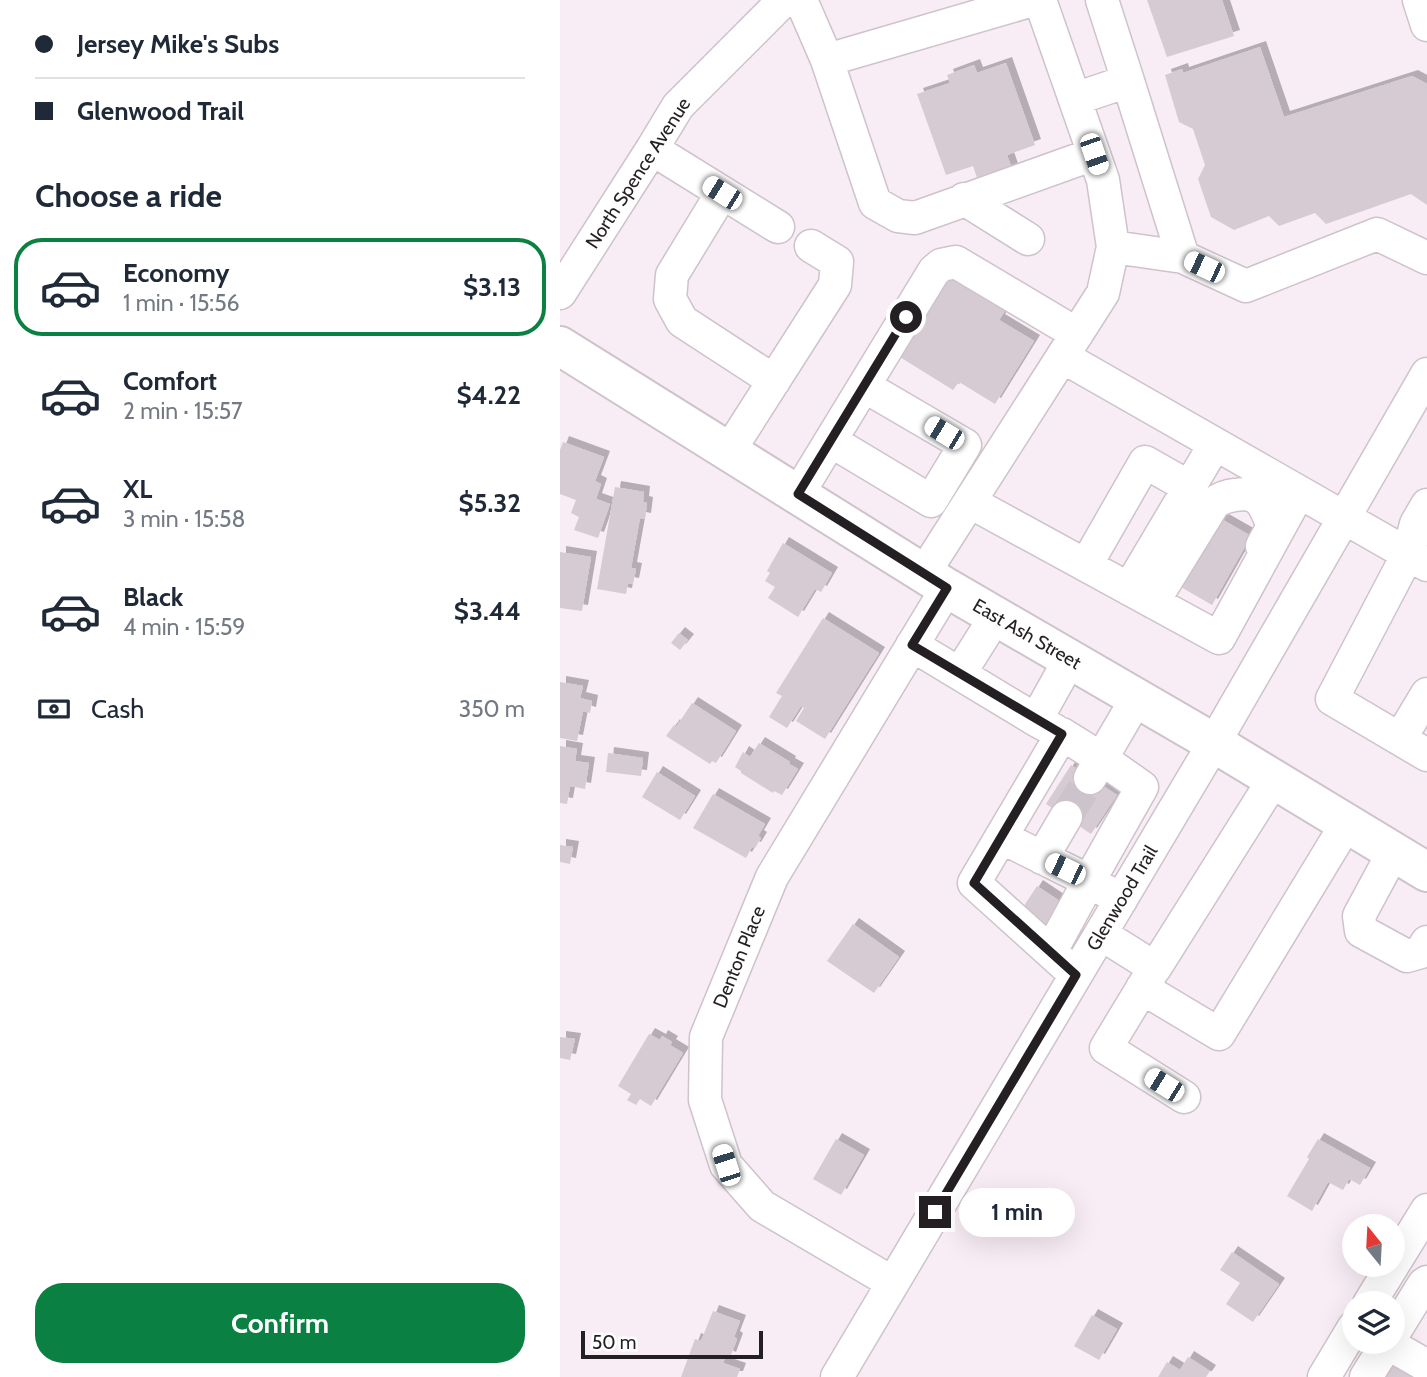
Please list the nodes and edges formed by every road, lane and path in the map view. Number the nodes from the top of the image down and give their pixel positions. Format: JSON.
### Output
{"nodes":[{"id":1,"x":784,"y":0,"type":"edge"},
{"id":2,"x":801,"y":0,"type":"edge"},
{"id":3,"x":1033,"y":0,"type":"edge"},
{"id":4,"x":1040,"y":0,"type":"edge"},
{"id":5,"x":1102,"y":0,"type":"edge"},
{"id":6,"x":1419,"y":0,"type":"edge"},
{"id":7,"x":1427,"y":25,"type":"edge"},
{"id":8,"x":827,"y":60,"type":"junction"},
{"id":9,"x":1128,"y":81,"type":"junction"},
{"id":10,"x":1075,"y":99,"type":"junction"},
{"id":11,"x":652,"y":149,"type":"junction"},
{"id":12,"x":1094,"y":154,"type":"junction"},
{"id":13,"x":722,"y":193,"type":"junction"},
{"id":14,"x":964,"y":200,"type":"junction"},
{"id":15,"x":778,"y":228,"type":"dead end"},
{"id":16,"x":1028,"y":239,"type":"dead end"},
{"id":17,"x":811,"y":246,"type":"dead end"},
{"id":18,"x":1114,"y":247,"type":"junction"},
{"id":19,"x":1183,"y":257,"type":"junction"},
{"id":20,"x":1427,"y":258,"type":"edge"},
{"id":21,"x":560,"y":293,"type":"edge"},
{"id":22,"x":560,"y":345,"type":"edge"},
{"id":23,"x":1070,"y":346,"type":"junction"},
{"id":24,"x":1427,"y":374,"type":"edge"},
{"id":25,"x":774,"y":381,"type":"junction"},
{"id":26,"x":864,"y":386,"type":"junction"},
{"id":27,"x":831,"y":441,"type":"junction"},
{"id":28,"x":1215,"y":444,"type":"junction"},
{"id":29,"x":965,"y":445,"type":"junction"},
{"id":30,"x":729,"y":451,"type":"junction"},
{"id":31,"x":995,"y":463,"type":"junction"},
{"id":32,"x":1189,"y":487,"type":"junction"},
{"id":33,"x":1299,"y":492,"type":"junction"},
{"id":34,"x":798,"y":494,"type":"junction"},
{"id":35,"x":970,"y":502,"type":"junction"},
{"id":36,"x":1427,"y":505,"type":"edge"},
{"id":37,"x":1344,"y":517,"type":"junction"},
{"id":38,"x":1418,"y":559,"type":"edge"},
{"id":39,"x":1086,"y":565,"type":"junction"},
{"id":40,"x":1251,"y":579,"type":"junction"},
{"id":41,"x":936,"y":581,"type":"junction"},
{"id":42,"x":1141,"y":595,"type":"junction"},
{"id":43,"x":996,"y":616,"type":"junction"},
{"id":44,"x":912,"y":645,"type":"junction"},
{"id":45,"x":1070,"y":659,"type":"junction"},
{"id":46,"x":960,"y":673,"type":"junction"},
{"id":47,"x":1427,"y":694,"type":"edge"},
{"id":48,"x":1137,"y":698,"type":"junction"},
{"id":49,"x":1049,"y":727,"type":"junction"},
{"id":50,"x":1400,"y":739,"type":"junction"},
{"id":51,"x":1214,"y":743,"type":"junction"},
{"id":52,"x":1427,"y":755,"type":"edge"},
{"id":53,"x":1096,"y":768,"type":"junction"},
{"id":54,"x":1274,"y":779,"type":"junction"},
{"id":55,"x":1066,"y":817,"type":"tunnel mouth"},
{"id":56,"x":1347,"y":823,"type":"junction"},
{"id":57,"x":1001,"y":837,"type":"junction"},
{"id":58,"x":1394,"y":851,"type":"junction"},
{"id":59,"x":1042,"y":858,"type":"junction"},
{"id":60,"x":1427,"y":872,"type":"edge"},
{"id":61,"x":1089,"y":881,"type":"junction"},
{"id":62,"x":1121,"y":900,"type":"junction"},
{"id":63,"x":1101,"y":934,"type":"junction"},
{"id":64,"x":1427,"y":942,"type":"edge"},
{"id":65,"x":1051,"y":951,"type":"junction"},
{"id":66,"x":1076,"y":975,"type":"junction"},
{"id":67,"x":1149,"y":978,"type":"junction"},
{"id":68,"x":1184,"y":1097,"type":"dead end"},
{"id":69,"x":1427,"y":1209,"type":"edge"},
{"id":70,"x":1405,"y":1245,"type":"edge"},
{"id":71,"x":1427,"y":1282,"type":"edge"},
{"id":72,"x":892,"y":1283,"type":"junction"},
{"id":73,"x":1405,"y":1314,"type":"edge"},
{"id":74,"x":1342,"y":1347,"type":"edge"},
{"id":75,"x":1405,"y":1351,"type":"edge"},
{"id":76,"x":1380,"y":1354,"type":"edge"},
{"id":77,"x":1427,"y":1366,"type":"edge"},
{"id":78,"x":837,"y":1377,"type":"edge"},
{"id":79,"x":1324,"y":1377,"type":"edge"},
{"id":80,"x":1366,"y":1377,"type":"edge"}],
"edges":[{"from":1,"to":11,"type":"street","name":"North Spence Avenue"},
{"from":2,"to":8,"type":"street"},
{"from":3,"to":8,"type":"street"},
{"from":4,"to":10,"type":"street"},
{"from":5,"to":9,"type":"street"},
{"from":6,"to":7,"type":"street"},
{"from":8,"to":14,"type":"street"},
{"from":9,"to":10,"type":"street"},
{"from":9,"to":19,"type":"street"},
{"from":10,"to":12,"type":"street"},
{"from":11,"to":13,"type":"street"},
{"from":11,"to":21,"type":"street","name":"North Spence Avenue"},
{"from":12,"to":14,"type":"street"},
{"from":12,"to":18,"type":"street"},
{"from":13,"to":15,"type":"street"},
{"from":13,"to":25,"type":"street"},
{"from":14,"to":16,"type":"street"},
{"from":17,"to":25,"type":"street"},
{"from":18,"to":19,"type":"street"},
{"from":18,"to":23,"type":"street","name":"Denton Place"},
{"from":19,"to":20,"type":"street"},
{"from":22,"to":30,"type":"main road","name":"East Ash Street"},
{"from":23,"to":26,"type":"street"},
{"from":23,"to":28,"type":"street"},
{"from":23,"to":31,"type":"street","name":"Denton Place"},
{"from":24,"to":37,"type":"street","name":"Glenwood Trail"},
{"from":25,"to":30,"type":"street"},
{"from":26,"to":27,"type":"street"},
{"from":26,"to":29,"type":"street"},
{"from":27,"to":29,"type":"street"},
{"from":27,"to":34,"type":"street"},
{"from":28,"to":32,"type":"street"},
{"from":28,"to":33,"type":"street"},
{"from":29,"to":31,"type":"street"},
{"from":30,"to":34,"type":"main road","name":"East Ash Street"},
{"from":31,"to":35,"type":"street","name":"Denton Place"},
{"from":32,"to":39,"type":"street"},
{"from":32,"to":42,"type":"street"},
{"from":33,"to":37,"type":"street"},
{"from":33,"to":40,"type":"street"},
{"from":34,"to":41,"type":"main road","name":"East Ash Street"},
{"from":35,"to":39,"type":"street"},
{"from":35,"to":41,"type":"street","name":"Denton Place"},
{"from":36,"to":38,"type":"street"},
{"from":37,"to":38,"type":"street"},
{"from":37,"to":51,"type":"street","name":"Glenwood Trail"},
{"from":38,"to":50,"type":"street"},
{"from":39,"to":42,"type":"street"},
{"from":40,"to":42,"type":"street"},
{"from":40,"to":42,"type":"street"},
{"from":41,"to":43,"type":"main road","name":"East Ash Street"},
{"from":41,"to":44,"type":"street","name":"Denton Place"},
{"from":43,"to":45,"type":"main road","name":"East Ash Street"},
{"from":43,"to":46,"type":"street"},
{"from":44,"to":46,"type":"street"},
{"from":44,"to":72,"type":"street","name":"Denton Place"},
{"from":45,"to":48,"type":"main road","name":"East Ash Street"},
{"from":45,"to":49,"type":"street"},
{"from":46,"to":49,"type":"street"},
{"from":47,"to":50,"type":"street"},
{"from":48,"to":51,"type":"main road","name":"East Ash Street"},
{"from":48,"to":53,"type":"street"},
{"from":49,"to":53,"type":"street"},
{"from":49,"to":57,"type":"street"},
{"from":50,"to":52,"type":"street"},
{"from":51,"to":54,"type":"main road","name":"East Ash Street"},
{"from":51,"to":62,"type":"street","name":"Glenwood Trail"},
{"from":53,"to":61,"type":"street"},
{"from":54,"to":56,"type":"main road","name":"East Ash Street"},
{"from":54,"to":67,"type":"street"},
{"from":55,"to":59,"type":"street"},
{"from":56,"to":58,"type":"main road","name":"East Ash Street"},
{"from":56,"to":67,"type":"street"},
{"from":57,"to":59,"type":"street"},
{"from":57,"to":65,"type":"street"},
{"from":58,"to":60,"type":"main road","name":"East Ash Street"},
{"from":58,"to":64,"type":"street"},
{"from":59,"to":61,"type":"street"},
{"from":61,"to":62,"type":"street"},
{"from":61,"to":65,"type":"street"},
{"from":62,"to":63,"type":"street","name":"Glenwood Trail"},
{"from":63,"to":66,"type":"street","name":"Glenwood Trail"},
{"from":63,"to":67,"type":"street"},
{"from":65,"to":66,"type":"street"},
{"from":66,"to":72,"type":"street","name":"Glenwood Trail"},
{"from":67,"to":68,"type":"street"},
{"from":69,"to":70,"type":"street"},
{"from":71,"to":73,"type":"street"},
{"from":72,"to":78,"type":"street","name":"Glenwood Trail"},
{"from":74,"to":79,"type":"street"},
{"from":75,"to":77,"type":"street"},
{"from":76,"to":80,"type":"street"}]}
